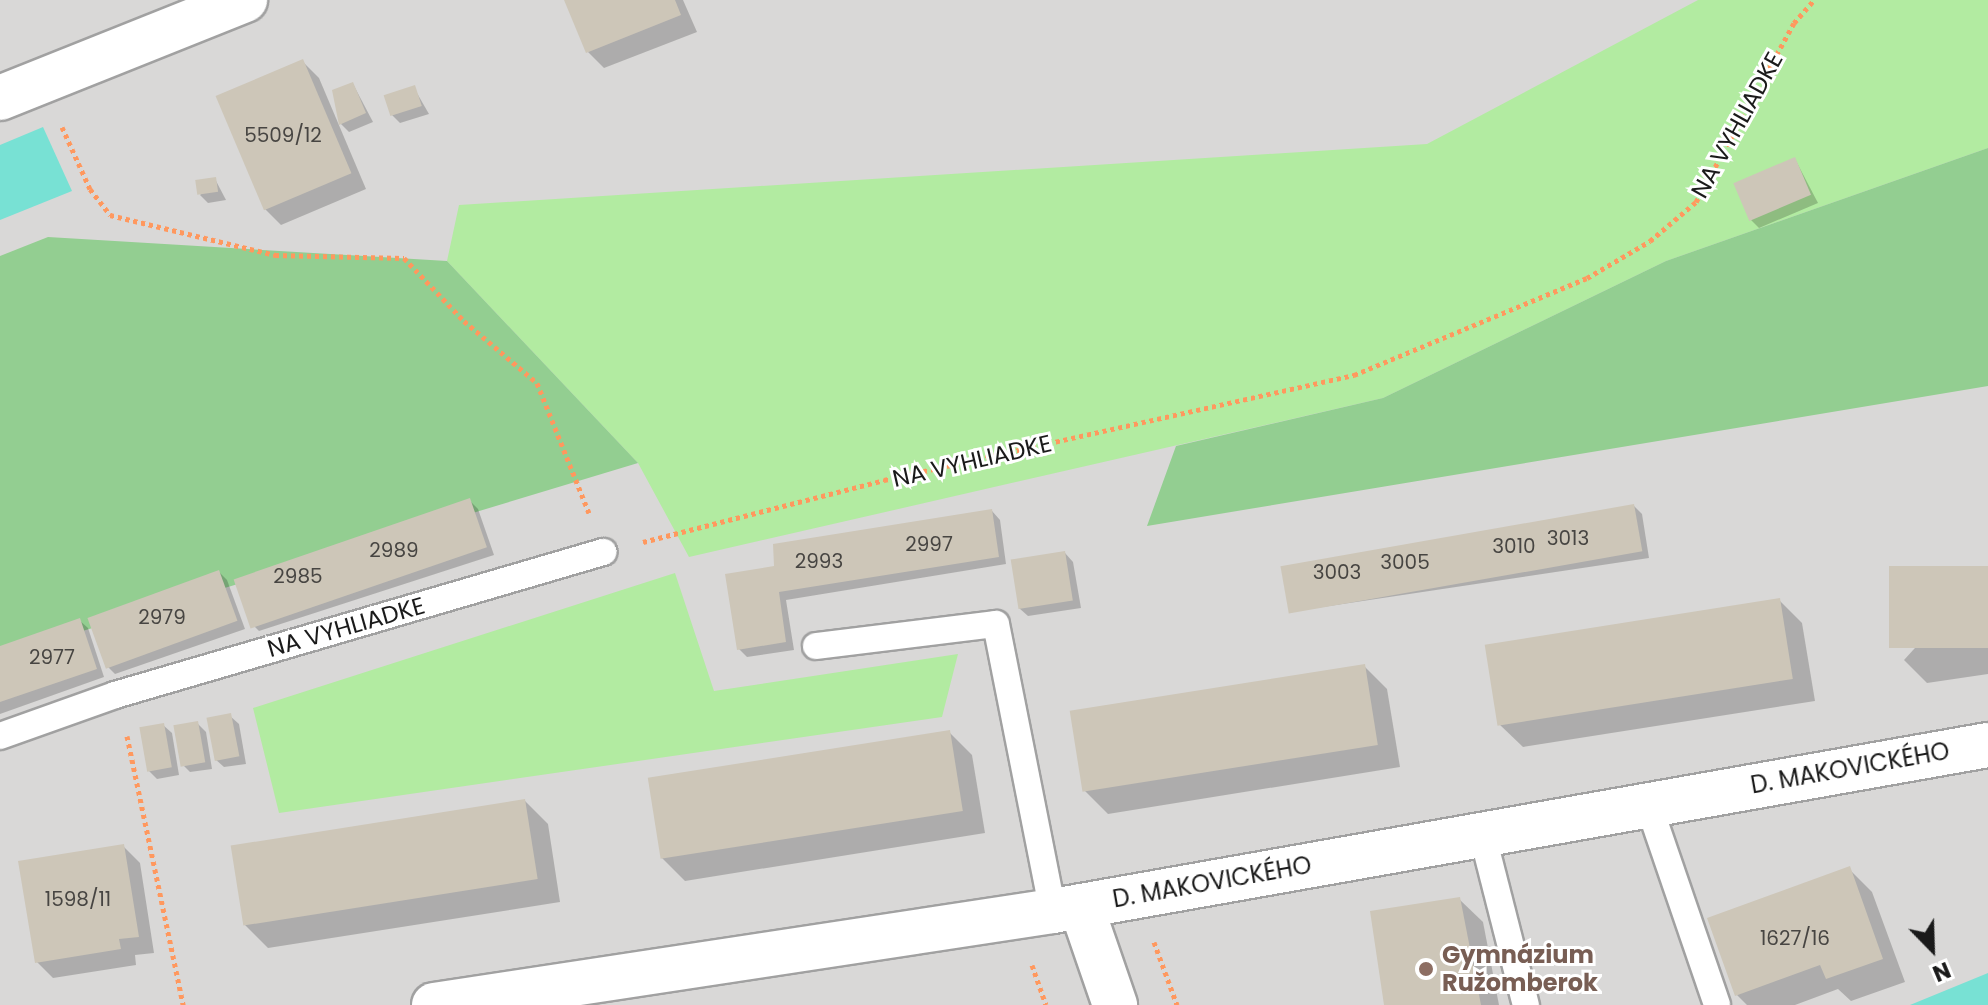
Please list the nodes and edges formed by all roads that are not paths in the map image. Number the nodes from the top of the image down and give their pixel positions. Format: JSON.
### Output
{"nodes":[{"id":1,"x":245,"y":0,"type":"edge"},
{"id":2,"x":0,"y":98,"type":"edge"},
{"id":3,"x":603,"y":552,"type":"road end"},
{"id":4,"x":816,"y":646,"type":"dead end"},
{"id":5,"x":0,"y":736,"type":"edge"},
{"id":6,"x":1988,"y":745,"type":"edge"},
{"id":7,"x":1648,"y":803,"type":"junction"},
{"id":8,"x":1482,"y":833,"type":"junction"},
{"id":9,"x":1067,"y":908,"type":"junction"},
{"id":10,"x":434,"y":1005,"type":"edge"},
{"id":11,"x":1115,"y":1005,"type":"edge"},
{"id":12,"x":1526,"y":1005,"type":"edge"},
{"id":13,"x":1717,"y":1005,"type":"edge"}],
"edges":[{"from":1,"to":2,"type":"street"},
{"from":3,"to":5,"type":"lane","name":"NA VYHLIADKE"},
{"from":4,"to":9,"type":"lane"},
{"from":6,"to":7,"type":"street","name":"D. MAKOVICKÉHO"},
{"from":7,"to":8,"type":"street","name":"D. MAKOVICKÉHO"},
{"from":7,"to":13,"type":"lane"},
{"from":8,"to":9,"type":"street","name":"D. MAKOVICKÉHO"},
{"from":8,"to":12,"type":"lane"},
{"from":9,"to":10,"type":"street","name":"D. MAKOVICKÉHO"},
{"from":9,"to":11,"type":"street"}]}
